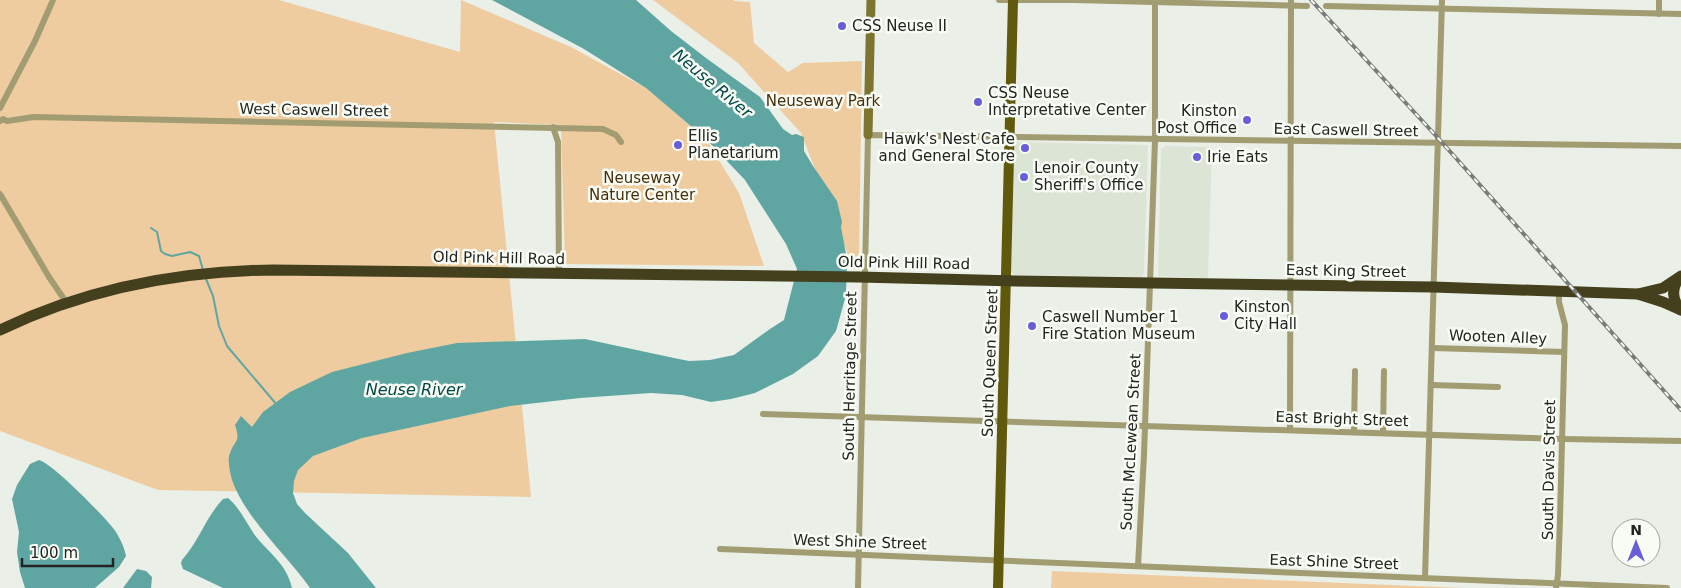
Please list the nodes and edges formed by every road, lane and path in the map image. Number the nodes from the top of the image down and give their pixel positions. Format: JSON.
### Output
{"nodes":[{"id":1,"x":53,"y":0,"type":"edge"},
{"id":2,"x":871,"y":0,"type":"edge"},
{"id":3,"x":999,"y":0,"type":"edge"},
{"id":4,"x":1013,"y":0,"type":"edge"},
{"id":5,"x":1442,"y":0,"type":"edge"},
{"id":6,"x":1659,"y":0,"type":"edge"},
{"id":7,"x":1155,"y":1,"type":"edge"},
{"id":8,"x":1291,"y":3,"type":"edge"},
{"id":9,"x":1307,"y":6,"type":"dead end"},
{"id":10,"x":1326,"y":6,"type":"dead end"},
{"id":11,"x":1442,"y":8,"type":"junction"},
{"id":12,"x":1659,"y":14,"type":"junction"},
{"id":13,"x":1681,"y":14,"type":"edge"},
{"id":14,"x":0,"y":108,"type":"edge"},
{"id":15,"x":1,"y":119,"type":"edge"},
{"id":16,"x":552,"y":127,"type":"junction"},
{"id":17,"x":868,"y":135,"type":"junction"},
{"id":18,"x":1010,"y":138,"type":"junction"},
{"id":19,"x":1156,"y":140,"type":"junction"},
{"id":20,"x":1438,"y":141,"type":"junction"},
{"id":21,"x":622,"y":142,"type":"dead end"},
{"id":22,"x":1290,"y":142,"type":"junction"},
{"id":23,"x":1681,"y":146,"type":"edge"},
{"id":24,"x":0,"y":194,"type":"edge"},
{"id":25,"x":558,"y":274,"type":"junction"},
{"id":26,"x":1681,"y":276,"type":"edge"},
{"id":27,"x":862,"y":277,"type":"junction"},
{"id":28,"x":1007,"y":280,"type":"junction"},
{"id":29,"x":1151,"y":283,"type":"junction"},
{"id":30,"x":1291,"y":284,"type":"junction"},
{"id":31,"x":1433,"y":287,"type":"junction"},
{"id":32,"x":1559,"y":292,"type":"junction"},
{"id":33,"x":1638,"y":294,"type":"junction"},
{"id":34,"x":66,"y":302,"type":"junction"},
{"id":35,"x":1681,"y":310,"type":"edge"},
{"id":36,"x":0,"y":330,"type":"edge"},
{"id":37,"x":1432,"y":348,"type":"junction"},
{"id":38,"x":1564,"y":352,"type":"junction"},
{"id":39,"x":1355,"y":371,"type":"dead end"},
{"id":40,"x":1384,"y":371,"type":"dead end"},
{"id":41,"x":1431,"y":385,"type":"junction"},
{"id":42,"x":1498,"y":387,"type":"dead end"},
{"id":43,"x":763,"y":414,"type":"dead end"},
{"id":44,"x":862,"y":417,"type":"junction"},
{"id":45,"x":1003,"y":422,"type":"junction"},
{"id":46,"x":1145,"y":427,"type":"junction"},
{"id":47,"x":1290,"y":430,"type":"junction"},
{"id":48,"x":1354,"y":432,"type":"junction"},
{"id":49,"x":1383,"y":433,"type":"junction"},
{"id":50,"x":1429,"y":435,"type":"junction"},
{"id":51,"x":1562,"y":439,"type":"junction"},
{"id":52,"x":1681,"y":441,"type":"edge"},
{"id":53,"x":720,"y":549,"type":"dead end"},
{"id":54,"x":859,"y":555,"type":"junction"},
{"id":55,"x":999,"y":560,"type":"junction"},
{"id":56,"x":1138,"y":566,"type":"junction"},
{"id":57,"x":1425,"y":578,"type":"junction"},
{"id":58,"x":1556,"y":586,"type":"edge"},
{"id":59,"x":858,"y":588,"type":"edge"},
{"id":60,"x":998,"y":588,"type":"edge"},
{"id":61,"x":1667,"y":588,"type":"edge"}],
"edges":[{"from":1,"to":14,"type":"street"},
{"from":2,"to":17,"type":"street"},
{"from":3,"to":4,"type":"street"},
{"from":4,"to":7,"type":"street"},
{"from":4,"to":18,"type":"main road","name":"South Queen Street"},
{"from":5,"to":11,"type":"street"},
{"from":6,"to":12,"type":"street"},
{"from":7,"to":8,"type":"street"},
{"from":7,"to":19,"type":"street","name":"South McLewean Street"},
{"from":8,"to":9,"type":"street"},
{"from":8,"to":22,"type":"street"},
{"from":10,"to":11,"type":"street"},
{"from":11,"to":12,"type":"street"},
{"from":11,"to":20,"type":"street"},
{"from":12,"to":13,"type":"street"},
{"from":15,"to":16,"type":"street","name":"West Caswell Street"},
{"from":16,"to":21,"type":"street","name":"West Caswell Street"},
{"from":16,"to":25,"type":"street"},
{"from":17,"to":18,"type":"street"},
{"from":17,"to":27,"type":"street","name":"South Herritage Street"},
{"from":18,"to":19,"type":"street","name":"East Caswell Street"},
{"from":18,"to":28,"type":"main road","name":"South Queen Street"},
{"from":19,"to":22,"type":"street","name":"East Caswell Street"},
{"from":19,"to":29,"type":"street","name":"South McLewean Street"},
{"from":20,"to":22,"type":"street","name":"East Caswell Street"},
{"from":20,"to":23,"type":"street","name":"East Caswell Street"},
{"from":20,"to":31,"type":"street"},
{"from":22,"to":30,"type":"street"},
{"from":24,"to":34,"type":"street"},
{"from":25,"to":27,"type":"highway","name":"Old Pink Hill Road"},
{"from":25,"to":34,"type":"highway","name":"Old Pink Hill Road"},
{"from":26,"to":33,"type":"highway"},
{"from":26,"to":35,"type":"highway"},
{"from":27,"to":28,"type":"highway","name":"Old Pink Hill Road"},
{"from":27,"to":44,"type":"street","name":"South Herritage Street"},
{"from":28,"to":29,"type":"highway","name":"East King Street"},
{"from":28,"to":45,"type":"main road","name":"South Queen Street"},
{"from":29,"to":30,"type":"highway","name":"East King Street"},
{"from":29,"to":46,"type":"street","name":"South McLewean Street"},
{"from":30,"to":31,"type":"highway","name":"East King Street"},
{"from":30,"to":47,"type":"street"},
{"from":31,"to":32,"type":"highway","name":"East King Street"},
{"from":31,"to":37,"type":"street"},
{"from":32,"to":33,"type":"highway","name":"East King Street"},
{"from":32,"to":38,"type":"street","name":"South Davis Street"},
{"from":33,"to":35,"type":"highway","name":"East King Street"},
{"from":34,"to":36,"type":"highway","name":"Old Pink Hill Road"},
{"from":37,"to":38,"type":"street","name":"Wooten Alley"},
{"from":37,"to":41,"type":"street"},
{"from":38,"to":51,"type":"street","name":"South Davis Street"},
{"from":39,"to":48,"type":"street"},
{"from":40,"to":49,"type":"street"},
{"from":41,"to":42,"type":"street"},
{"from":41,"to":50,"type":"street"},
{"from":43,"to":44,"type":"street","name":"East Bright Street"},
{"from":44,"to":45,"type":"street","name":"East Bright Street"},
{"from":44,"to":54,"type":"street","name":"South Herritage Street"},
{"from":45,"to":46,"type":"street","name":"East Bright Street"},
{"from":45,"to":55,"type":"main road","name":"South Queen Street"},
{"from":46,"to":47,"type":"street","name":"East Bright Street"},
{"from":46,"to":56,"type":"street","name":"South McLewean Street"},
{"from":47,"to":48,"type":"street","name":"East Bright Street"},
{"from":48,"to":49,"type":"street","name":"East Bright Street"},
{"from":49,"to":50,"type":"street","name":"East Bright Street"},
{"from":50,"to":51,"type":"street","name":"East Bright Street"},
{"from":50,"to":57,"type":"street"},
{"from":51,"to":52,"type":"street","name":"East Bright Street"},
{"from":51,"to":58,"type":"street","name":"South Davis Street"},
{"from":53,"to":54,"type":"street","name":"West Shine Street"},
{"from":54,"to":55,"type":"street","name":"West Shine Street"},
{"from":54,"to":59,"type":"street","name":"South Herritage Street"},
{"from":55,"to":56,"type":"street","name":"East Shine Street"},
{"from":55,"to":60,"type":"main road","name":"South Queen Street"},
{"from":56,"to":57,"type":"street","name":"East Shine Street"},
{"from":57,"to":58,"type":"street","name":"East Shine Street"},
{"from":58,"to":61,"type":"street","name":"East Shine Street"}]}
